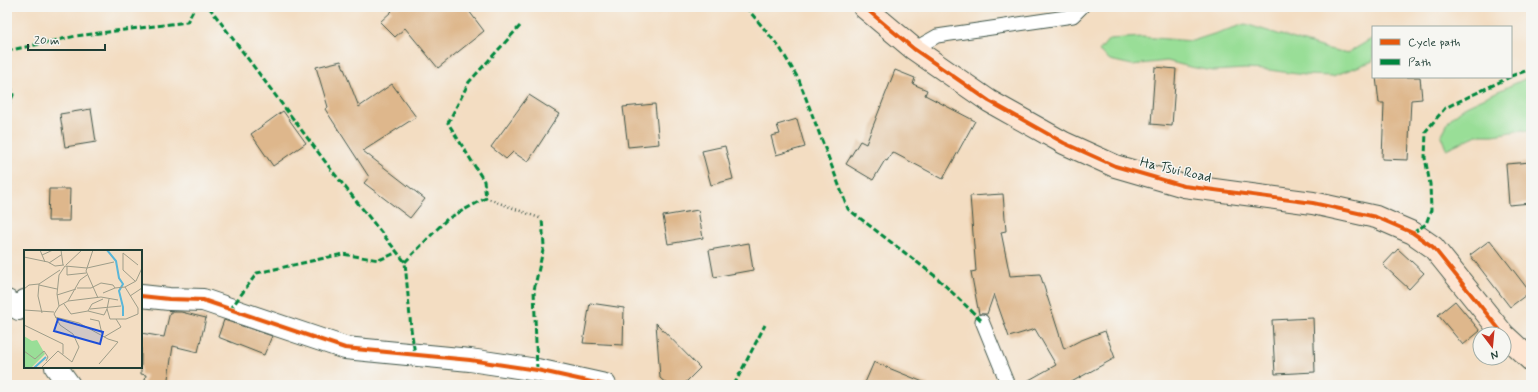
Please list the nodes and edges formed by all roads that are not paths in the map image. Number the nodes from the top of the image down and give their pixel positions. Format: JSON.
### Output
{"nodes":[{"id":1,"x":864,"y":7,"type":"edge"},
{"id":2,"x":1082,"y":7,"type":"edge"},
{"id":3,"x":914,"y":49,"type":"junction"},
{"id":4,"x":142,"y":296,"type":"edge"},
{"id":5,"x":982,"y":321,"type":"dead end"},
{"id":6,"x":1497,"y":326,"type":"edge"},
{"id":7,"x":1512,"y":342,"type":"edge"},
{"id":8,"x":1531,"y":360,"type":"edge"},
{"id":9,"x":57,"y":368,"type":"edge"},
{"id":10,"x":69,"y":385,"type":"edge"},
{"id":11,"x":605,"y":385,"type":"edge"},
{"id":12,"x":1008,"y":385,"type":"edge"}],
"edges":[{"from":1,"to":3,"type":"street","name":"Ha Tsui Road"},
{"from":2,"to":3,"type":"lane"},
{"from":3,"to":6,"type":"street","name":"Ha Tsui Road"},
{"from":4,"to":11,"type":"street"},
{"from":5,"to":12,"type":"lane"},
{"from":7,"to":8,"type":"street","name":"Ha Tsui Road"},
{"from":9,"to":10,"type":"street"}]}
